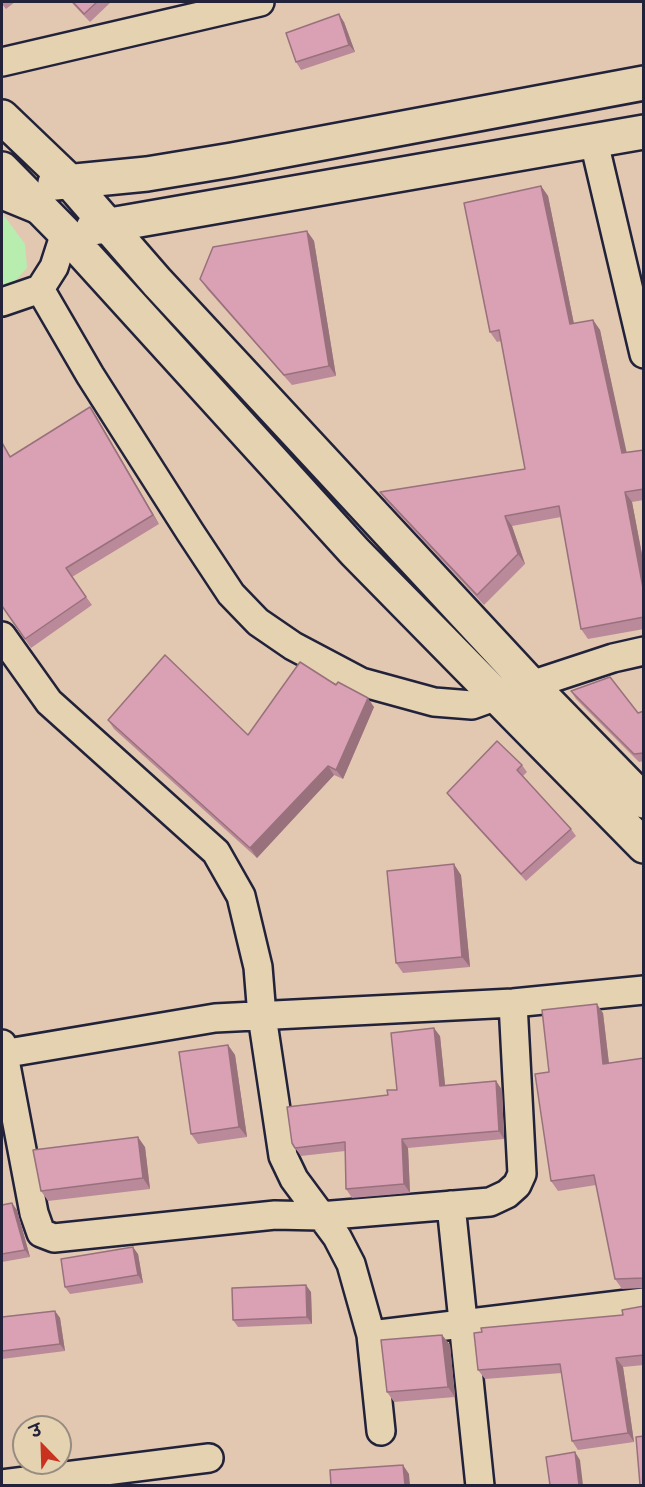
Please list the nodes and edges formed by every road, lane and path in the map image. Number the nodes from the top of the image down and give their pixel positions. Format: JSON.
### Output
{"nodes":[{"id":1,"x":260,"y":2,"type":"edge"},
{"id":2,"x":2,"y":62,"type":"edge"},
{"id":3,"x":644,"y":83,"type":"edge"},
{"id":4,"x":2,"y":117,"type":"edge"},
{"id":5,"x":644,"y":132,"type":"edge"},
{"id":6,"x":594,"y":142,"type":"junction"},
{"id":7,"x":7,"y":183,"type":"edge"},
{"id":8,"x":71,"y":183,"type":"junction"},
{"id":9,"x":56,"y":223,"type":"junction"},
{"id":10,"x":110,"y":225,"type":"junction"},
{"id":11,"x":40,"y":289,"type":"junction"},
{"id":12,"x":2,"y":302,"type":"edge"},
{"id":13,"x":644,"y":354,"type":"edge"},
{"id":14,"x":2,"y":636,"type":"edge"},
{"id":15,"x":644,"y":651,"type":"edge"},
{"id":16,"x":531,"y":685,"type":"junction"},
{"id":17,"x":497,"y":696,"type":"junction"},
{"id":18,"x":644,"y":801,"type":"edge"},
{"id":19,"x":644,"y":846,"type":"edge"},
{"id":20,"x":644,"y":990,"type":"edge"},
{"id":21,"x":513,"y":1003,"type":"junction"},
{"id":22,"x":262,"y":1016,"type":"junction"},
{"id":23,"x":2,"y":1051,"type":"edge"},
{"id":24,"x":451,"y":1205,"type":"junction"},
{"id":25,"x":320,"y":1215,"type":"junction"},
{"id":26,"x":644,"y":1302,"type":"edge"},
{"id":27,"x":464,"y":1323,"type":"junction"},
{"id":28,"x":371,"y":1335,"type":"junction"},
{"id":29,"x":381,"y":1431,"type":"dead end"},
{"id":30,"x":209,"y":1458,"type":"dead end"},
{"id":31,"x":2,"y":1484,"type":"edge"},
{"id":32,"x":480,"y":1485,"type":"edge"}],
"edges":[{"from":1,"to":2,"type":"street"},
{"from":3,"to":8,"type":"street"},
{"from":4,"to":8,"type":"street"},
{"from":5,"to":6,"type":"street"},
{"from":6,"to":10,"type":"street"},
{"from":6,"to":13,"type":"street"},
{"from":7,"to":8,"type":"street"},
{"from":7,"to":9,"type":"street"},
{"from":8,"to":10,"type":"street"},
{"from":9,"to":10,"type":"street"},
{"from":9,"to":11,"type":"street"},
{"from":9,"to":17,"type":"street"},
{"from":10,"to":16,"type":"street"},
{"from":11,"to":12,"type":"street"},
{"from":11,"to":17,"type":"street"},
{"from":14,"to":22,"type":"street"},
{"from":15,"to":16,"type":"street"},
{"from":16,"to":18,"type":"street"},
{"from":17,"to":19,"type":"street"},
{"from":20,"to":21,"type":"street"},
{"from":21,"to":22,"type":"street"},
{"from":21,"to":24,"type":"street"},
{"from":22,"to":23,"type":"street"},
{"from":22,"to":25,"type":"street"},
{"from":23,"to":25,"type":"street"},
{"from":24,"to":25,"type":"street"},
{"from":24,"to":27,"type":"street"},
{"from":25,"to":28,"type":"street"},
{"from":26,"to":27,"type":"street"},
{"from":27,"to":28,"type":"street"},
{"from":27,"to":32,"type":"street"},
{"from":28,"to":29,"type":"street"},
{"from":30,"to":31,"type":"street"}]}
